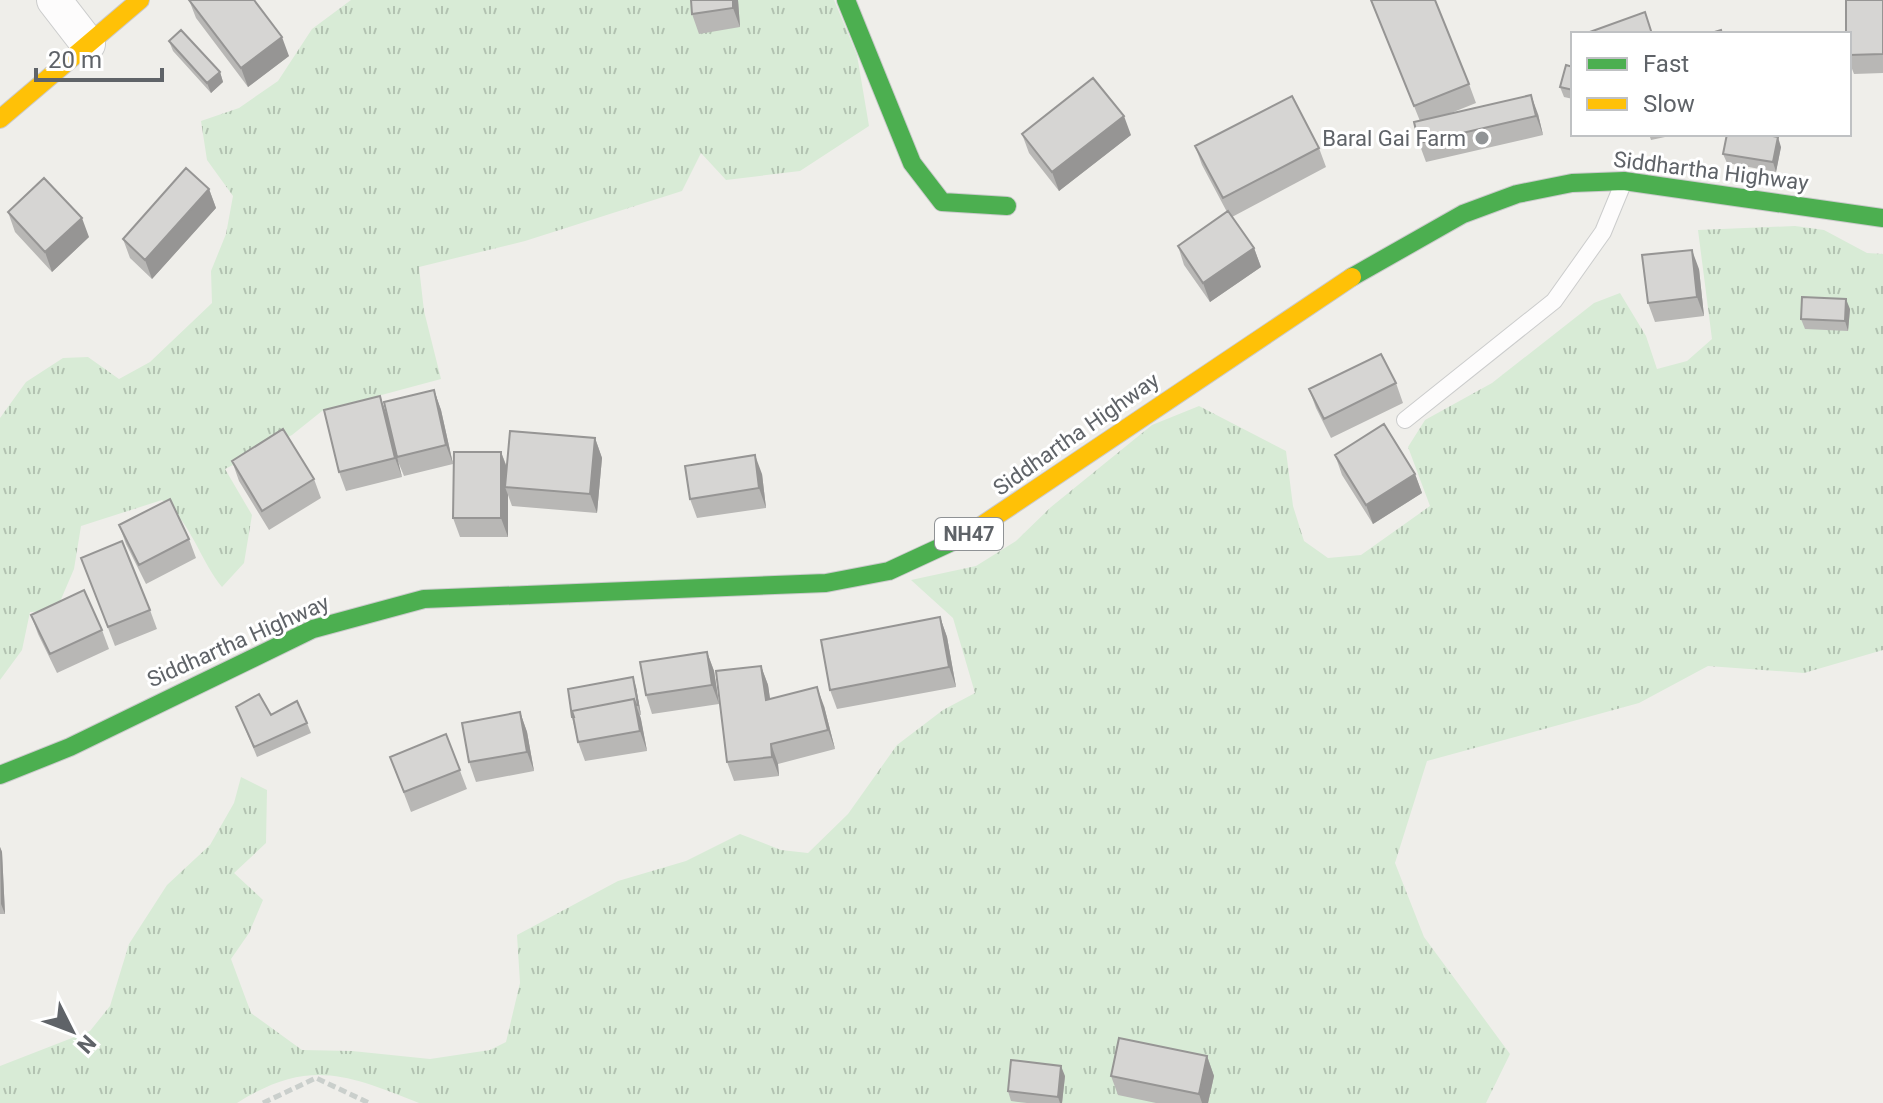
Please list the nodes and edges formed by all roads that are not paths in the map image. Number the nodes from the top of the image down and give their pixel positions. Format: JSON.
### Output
{"nodes":[{"id":1,"x":54,"y":0,"type":"edge"},
{"id":2,"x":140,"y":0,"type":"edge"},
{"id":3,"x":846,"y":0,"type":"edge"},
{"id":4,"x":88,"y":44,"type":"junction"},
{"id":5,"x":0,"y":119,"type":"edge"},
{"id":6,"x":1624,"y":181,"type":"junction"},
{"id":7,"x":1007,"y":206,"type":"dead end"},
{"id":8,"x":1883,"y":218,"type":"edge"},
{"id":9,"x":1405,"y":420,"type":"dead end"},
{"id":10,"x":0,"y":775,"type":"edge"}],
"edges":[{"from":1,"to":4,"type":"street"},
{"from":2,"to":4,"type":"main road"},
{"from":3,"to":7,"type":"main road"},
{"from":4,"to":5,"type":"main road"},
{"from":6,"to":8,"type":"main road","name":"Siddhartha Highway","number":"NH47"},
{"from":6,"to":9,"type":"lane"},
{"from":6,"to":10,"type":"main road","name":"Siddhartha Highway","number":"NH47"}]}
